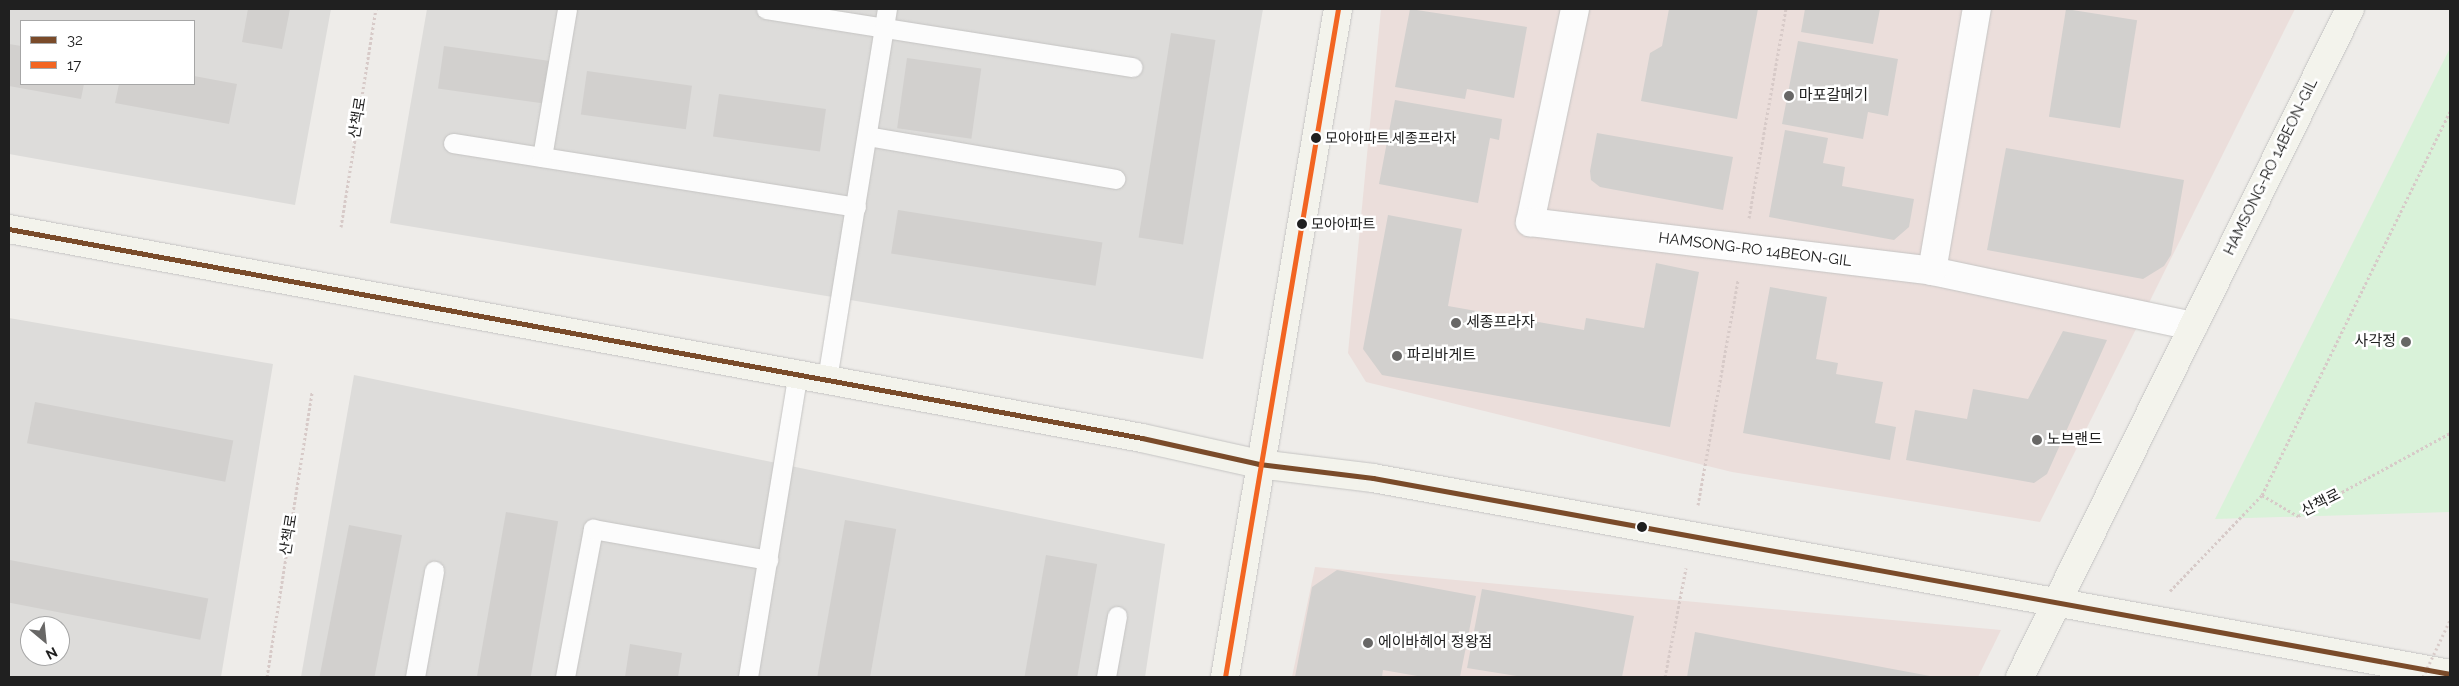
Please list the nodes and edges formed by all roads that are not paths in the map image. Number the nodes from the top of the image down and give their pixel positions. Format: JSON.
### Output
{"nodes":[{"id":1,"x":566,"y":9,"type":"edge"},
{"id":2,"x":766,"y":9,"type":"edge"},
{"id":3,"x":886,"y":9,"type":"edge"},
{"id":4,"x":1338,"y":9,"type":"edge"},
{"id":5,"x":1575,"y":9,"type":"edge"},
{"id":6,"x":1977,"y":9,"type":"edge"},
{"id":7,"x":2350,"y":9,"type":"edge"},
{"id":8,"x":884,"y":28,"type":"junction"},
{"id":9,"x":1132,"y":67,"type":"dead end"},
{"id":10,"x":866,"y":136,"type":"junction"},
{"id":11,"x":453,"y":143,"type":"dead end"},
{"id":12,"x":542,"y":157,"type":"junction"},
{"id":13,"x":1115,"y":179,"type":"dead end"},
{"id":14,"x":856,"y":207,"type":"junction"},
{"id":15,"x":9,"y":229,"type":"edge"},
{"id":16,"x":1932,"y":271,"type":"junction"},
{"id":17,"x":2193,"y":326,"type":"junction"},
{"id":18,"x":798,"y":373,"type":"junction"},
{"id":19,"x":827,"y":379,"type":"junction"},
{"id":20,"x":1259,"y":464,"type":"junction"},
{"id":21,"x":768,"y":560,"type":"junction"},
{"id":22,"x":434,"y":571,"type":"dead end"},
{"id":23,"x":2057,"y":600,"type":"junction"},
{"id":24,"x":1117,"y":616,"type":"dead end"},
{"id":25,"x":2450,"y":674,"type":"edge"},
{"id":26,"x":415,"y":677,"type":"edge"},
{"id":27,"x":565,"y":677,"type":"edge"},
{"id":28,"x":748,"y":677,"type":"edge"},
{"id":29,"x":1106,"y":677,"type":"edge"},
{"id":30,"x":1225,"y":677,"type":"edge"},
{"id":31,"x":2020,"y":677,"type":"edge"}],
"edges":[{"from":1,"to":12,"type":"lane"},
{"from":2,"to":8,"type":"lane"},
{"from":3,"to":8,"type":"lane"},
{"from":4,"to":20,"type":"main road"},
{"from":5,"to":16,"type":"street","name":"HAMSONG-RO 14BEON-GIL"},
{"from":6,"to":16,"type":"street"},
{"from":7,"to":17,"type":"main road","name":"HAMSONG-RO 14BEON-GIL"},
{"from":8,"to":9,"type":"lane"},
{"from":8,"to":10,"type":"lane"},
{"from":10,"to":13,"type":"lane"},
{"from":10,"to":14,"type":"lane"},
{"from":11,"to":12,"type":"lane"},
{"from":12,"to":14,"type":"lane"},
{"from":14,"to":19,"type":"lane"},
{"from":15,"to":18,"type":"main road"},
{"from":16,"to":17,"type":"street","name":"HAMSONG-RO 14BEON-GIL"},
{"from":17,"to":23,"type":"main road","name":"HAMSONG-RO 14BEON-GIL"},
{"from":18,"to":19,"type":"main road"},
{"from":18,"to":21,"type":"lane"},
{"from":19,"to":20,"type":"main road"},
{"from":20,"to":23,"type":"main road"},
{"from":20,"to":30,"type":"main road"},
{"from":21,"to":27,"type":"lane"},
{"from":21,"to":28,"type":"lane"},
{"from":22,"to":26,"type":"lane"},
{"from":23,"to":25,"type":"main road"},
{"from":23,"to":31,"type":"main road","name":"HAMSONG-RO 14BEON-GIL"},
{"from":24,"to":29,"type":"lane"}]}
